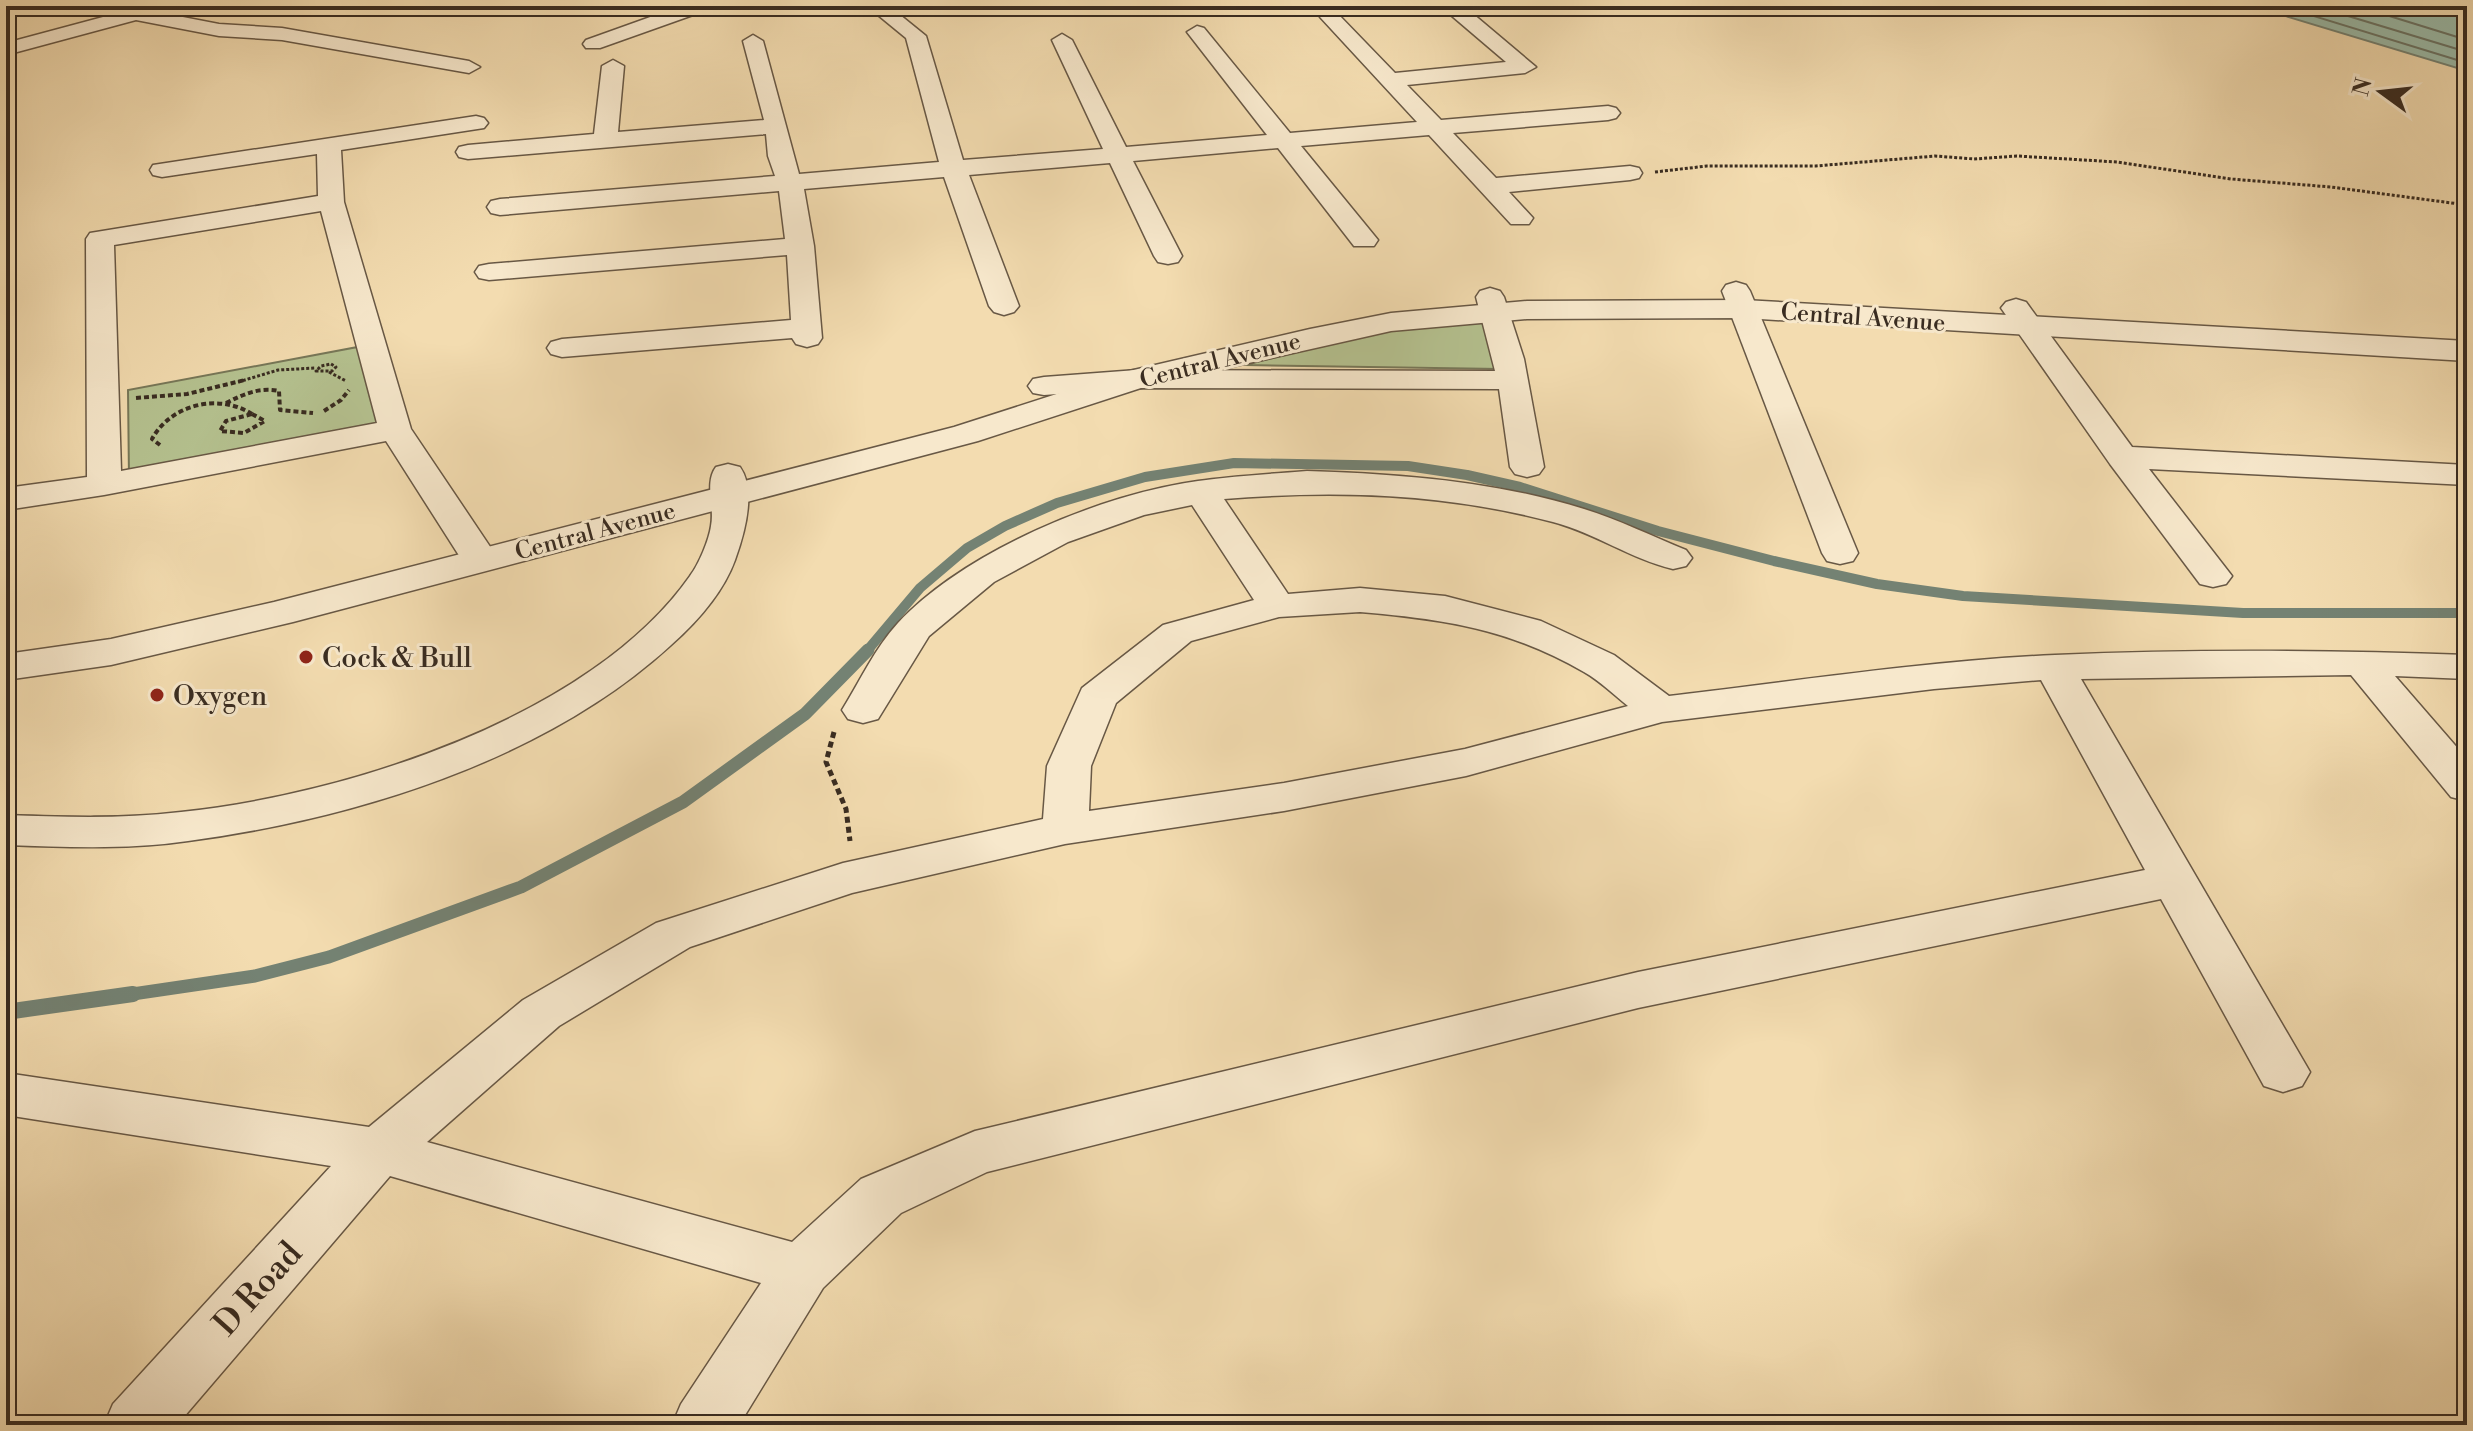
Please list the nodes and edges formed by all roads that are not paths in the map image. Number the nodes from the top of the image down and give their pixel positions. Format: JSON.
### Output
{"nodes":[{"id":1,"x":166,"y":6,"type":"edge"},
{"id":2,"x":483,"y":6,"type":"edge"},
{"id":3,"x":509,"y":6,"type":"edge"},
{"id":4,"x":700,"y":6,"type":"edge"},
{"id":5,"x":877,"y":6,"type":"edge"},
{"id":6,"x":901,"y":6,"type":"edge"},
{"id":7,"x":1459,"y":12,"type":"dead end"},
{"id":8,"x":135,"y":14,"type":"junction"},
{"id":9,"x":1330,"y":17,"type":"dead end"},
{"id":10,"x":34,"y":21,"type":"dead end"},
{"id":11,"x":76,"y":30,"type":"junction"},
{"id":12,"x":1197,"y":32,"type":"dead end"},
{"id":13,"x":916,"y":36,"type":"junction"},
{"id":14,"x":1062,"y":40,"type":"dead end"},
{"id":15,"x":753,"y":41,"type":"dead end"},
{"id":16,"x":593,"y":44,"type":"dead end"},
{"id":17,"x":6,"y":49,"type":"edge"},
{"id":18,"x":613,"y":66,"type":"dead end"},
{"id":19,"x":469,"y":67,"type":"dead end"},
{"id":20,"x":1393,"y":80,"type":"junction"},
{"id":21,"x":1608,"y":113,"type":"dead end"},
{"id":22,"x":476,"y":123,"type":"dead end"},
{"id":23,"x":777,"y":126,"type":"junction"},
{"id":24,"x":1437,"y":129,"type":"junction"},
{"id":25,"x":605,"y":141,"type":"junction"},
{"id":26,"x":1284,"y":142,"type":"junction"},
{"id":27,"x":329,"y":143,"type":"junction"},
{"id":28,"x":468,"y":152,"type":"dead end"},
{"id":29,"x":1120,"y":155,"type":"junction"},
{"id":30,"x":954,"y":169,"type":"junction"},
{"id":31,"x":162,"y":170,"type":"dead end"},
{"id":32,"x":1630,"y":173,"type":"road end"},
{"id":33,"x":790,"y":183,"type":"junction"},
{"id":34,"x":1489,"y":186,"type":"junction"},
{"id":35,"x":331,"y":202,"type":"junction"},
{"id":36,"x":500,"y":207,"type":"dead end"},
{"id":37,"x":1520,"y":218,"type":"dead end"},
{"id":38,"x":1364,"y":240,"type":"dead end"},
{"id":39,"x":800,"y":246,"type":"junction"},
{"id":40,"x":1168,"y":256,"type":"dead end"},
{"id":41,"x":489,"y":272,"type":"dead end"},
{"id":42,"x":1740,"y":300,"type":"junction"},
{"id":43,"x":1493,"y":305,"type":"junction"},
{"id":44,"x":1004,"y":306,"type":"dead end"},
{"id":45,"x":2023,"y":318,"type":"junction"},
{"id":46,"x":2467,"y":334,"type":"edge"},
{"id":47,"x":562,"y":348,"type":"dead end"},
{"id":48,"x":2467,"y":351,"type":"edge"},
{"id":49,"x":1137,"y":379,"type":"junction"},
{"id":50,"x":1512,"y":380,"type":"junction"},
{"id":51,"x":1044,"y":386,"type":"junction"},
{"id":52,"x":395,"y":429,"type":"junction"},
{"id":53,"x":2122,"y":457,"type":"junction"},
{"id":54,"x":1527,"y":467,"type":"dead end"},
{"id":55,"x":2467,"y":475,"type":"edge"},
{"id":56,"x":731,"y":484,"type":"junction"},
{"id":57,"x":104,"y":485,"type":"junction"},
{"id":58,"x":1201,"y":491,"type":"junction"},
{"id":59,"x":6,"y":499,"type":"edge"},
{"id":60,"x":474,"y":550,"type":"junction"},
{"id":61,"x":1840,"y":553,"type":"dead end"},
{"id":62,"x":1673,"y":558,"type":"dead end"},
{"id":63,"x":2213,"y":576,"type":"dead end"},
{"id":64,"x":1277,"y":606,"type":"junction"},
{"id":65,"x":6,"y":643,"type":"edge"},
{"id":66,"x":2362,"y":663,"type":"junction"},
{"id":67,"x":6,"y":667,"type":"edge"},
{"id":68,"x":2054,"y":667,"type":"junction"},
{"id":69,"x":2467,"y":667,"type":"edge"},
{"id":70,"x":863,"y":710,"type":"road end"},
{"id":71,"x":1660,"y":710,"type":"junction"},
{"id":72,"x":2467,"y":787,"type":"edge"},
{"id":73,"x":1065,"y":829,"type":"junction"},
{"id":74,"x":6,"y":830,"type":"edge"},
{"id":75,"x":2175,"y":880,"type":"junction"},
{"id":76,"x":2283,"y":1072,"type":"dead end"},
{"id":77,"x":6,"y":1094,"type":"edge"},
{"id":78,"x":379,"y":1151,"type":"junction"},
{"id":79,"x":802,"y":1270,"type":"junction"},
{"id":80,"x":136,"y":1425,"type":"edge"},
{"id":81,"x":704,"y":1425,"type":"edge"}],
"edges":[{"from":1,"to":8,"type":"street"},
{"from":2,"to":3,"type":"street"},
{"from":4,"to":16,"type":"street"},
{"from":5,"to":13,"type":"street"},
{"from":6,"to":13,"type":"street"},
{"from":7,"to":20,"type":"street"},
{"from":8,"to":11,"type":"street"},
{"from":8,"to":19,"type":"street"},
{"from":9,"to":20,"type":"street"},
{"from":10,"to":11,"type":"street"},
{"from":11,"to":17,"type":"street"},
{"from":12,"to":26,"type":"street"},
{"from":13,"to":30,"type":"street"},
{"from":14,"to":29,"type":"street"},
{"from":15,"to":23,"type":"street"},
{"from":18,"to":25,"type":"street"},
{"from":20,"to":24,"type":"street"},
{"from":21,"to":24,"type":"street"},
{"from":22,"to":27,"type":"street"},
{"from":23,"to":25,"type":"street"},
{"from":23,"to":33,"type":"street"},
{"from":24,"to":26,"type":"street"},
{"from":24,"to":34,"type":"street"},
{"from":25,"to":28,"type":"street"},
{"from":26,"to":29,"type":"street"},
{"from":26,"to":38,"type":"street"},
{"from":27,"to":31,"type":"street"},
{"from":27,"to":35,"type":"street"},
{"from":29,"to":30,"type":"street"},
{"from":29,"to":40,"type":"street"},
{"from":30,"to":33,"type":"street"},
{"from":30,"to":44,"type":"street"},
{"from":32,"to":34,"type":"street"},
{"from":33,"to":36,"type":"street"},
{"from":33,"to":39,"type":"street"},
{"from":34,"to":37,"type":"street"},
{"from":35,"to":52,"type":"street"},
{"from":35,"to":57,"type":"street"},
{"from":39,"to":41,"type":"street"},
{"from":39,"to":47,"type":"street"},
{"from":42,"to":43,"type":"street","name":"Central Avenue"},
{"from":42,"to":45,"type":"street","name":"Central Avenue"},
{"from":42,"to":61,"type":"street"},
{"from":43,"to":49,"type":"street","name":"Central Avenue"},
{"from":43,"to":50,"type":"street"},
{"from":43,"to":51,"type":"street","name":"Central Avenue"},
{"from":45,"to":46,"type":"street","name":"Central Avenue"},
{"from":45,"to":48,"type":"street","name":"Central Avenue"},
{"from":45,"to":53,"type":"street"},
{"from":49,"to":50,"type":"street"},
{"from":49,"to":51,"type":"street"},
{"from":49,"to":56,"type":"street","name":"Central Avenue"},
{"from":50,"to":54,"type":"street"},
{"from":51,"to":56,"type":"street","name":"Central Avenue"},
{"from":52,"to":57,"type":"street"},
{"from":52,"to":60,"type":"street"},
{"from":53,"to":55,"type":"street"},
{"from":53,"to":63,"type":"street"},
{"from":56,"to":60,"type":"street","name":"Central Avenue"},
{"from":56,"to":74,"type":"street"},
{"from":57,"to":59,"type":"street"},
{"from":58,"to":62,"type":"street"},
{"from":58,"to":64,"type":"street"},
{"from":58,"to":70,"type":"street"},
{"from":60,"to":65,"type":"street","name":"Central Avenue"},
{"from":60,"to":67,"type":"street","name":"Central Avenue"},
{"from":64,"to":71,"type":"street"},
{"from":64,"to":73,"type":"street"},
{"from":66,"to":68,"type":"street","name":"D Road"},
{"from":66,"to":69,"type":"street","name":"D Road"},
{"from":66,"to":72,"type":"street"},
{"from":68,"to":71,"type":"street","name":"D Road"},
{"from":68,"to":75,"type":"street"},
{"from":71,"to":73,"type":"street","name":"D Road"},
{"from":73,"to":78,"type":"street","name":"D Road"},
{"from":75,"to":76,"type":"street"},
{"from":75,"to":79,"type":"street"},
{"from":77,"to":78,"type":"street"},
{"from":78,"to":79,"type":"street"},
{"from":78,"to":80,"type":"street","name":"D Road"},
{"from":79,"to":81,"type":"street"}]}
